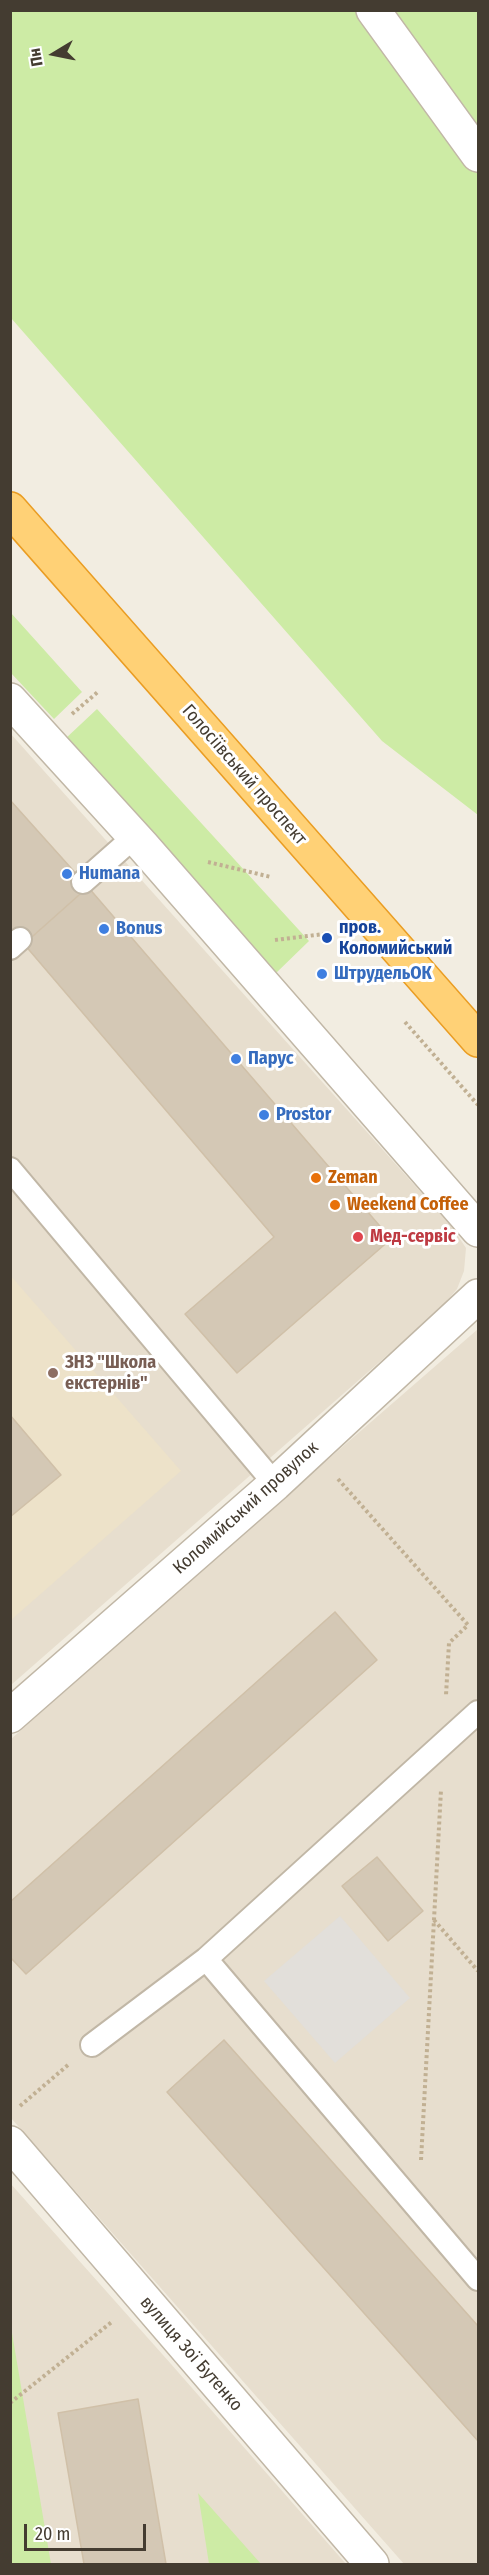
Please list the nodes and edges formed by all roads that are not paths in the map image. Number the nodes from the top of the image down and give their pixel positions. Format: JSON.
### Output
{"nodes":[{"id":1,"x":373,"y":10,"type":"edge"},
{"id":2,"x":478,"y":155,"type":"edge"},
{"id":3,"x":10,"y":509,"type":"edge"},
{"id":4,"x":10,"y":700,"type":"edge"},
{"id":5,"x":134,"y":837,"type":"junction"},
{"id":6,"x":83,"y":882,"type":"dead end"},
{"id":7,"x":478,"y":1040,"type":"edge"},
{"id":8,"x":10,"y":1169,"type":"edge"},
{"id":9,"x":478,"y":1230,"type":"edge"},
{"id":10,"x":478,"y":1296,"type":"edge"},
{"id":11,"x":275,"y":1484,"type":"junction"},
{"id":12,"x":478,"y":1712,"type":"edge"},
{"id":13,"x":10,"y":1716,"type":"edge"},
{"id":14,"x":206,"y":1959,"type":"junction"},
{"id":15,"x":92,"y":2045,"type":"road end"},
{"id":16,"x":10,"y":2143,"type":"edge"},
{"id":17,"x":478,"y":2279,"type":"edge"},
{"id":18,"x":372,"y":2565,"type":"edge"}],
"edges":[{"from":1,"to":2,"type":"street"},
{"from":3,"to":7,"type":"highway","name":"Голосіївський проспект"},
{"from":4,"to":5,"type":"street"},
{"from":5,"to":6,"type":"lane"},
{"from":5,"to":9,"type":"street"},
{"from":8,"to":11,"type":"lane"},
{"from":10,"to":11,"type":"street","name":"Коломийський провулок"},
{"from":11,"to":13,"type":"street","name":"Коломийський провулок"},
{"from":12,"to":14,"type":"lane"},
{"from":14,"to":15,"type":"lane"},
{"from":14,"to":17,"type":"lane"},
{"from":16,"to":18,"type":"street","name":"вулиця Зої Бутенко"}]}
